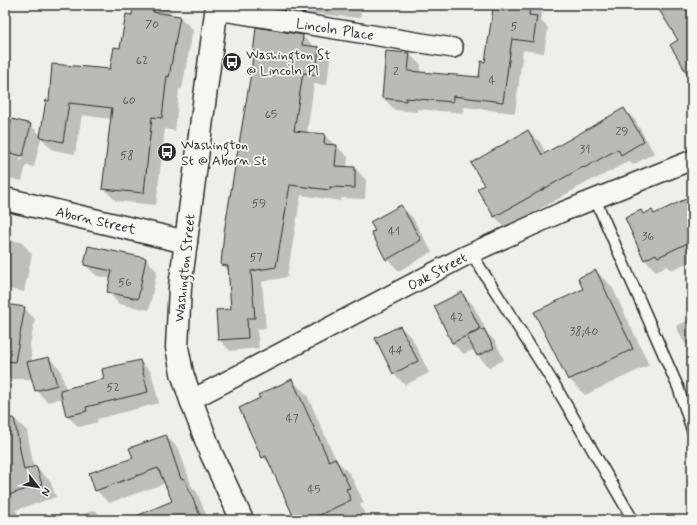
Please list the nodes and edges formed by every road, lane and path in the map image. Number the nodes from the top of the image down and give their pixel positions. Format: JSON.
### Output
{"nodes":[{"id":1,"x":217,"y":8,"type":"edge"},
{"id":2,"x":453,"y":48,"type":"dead end"},
{"id":3,"x":692,"y":160,"type":"edge"},
{"id":4,"x":5,"y":199,"type":"edge"},
{"id":5,"x":595,"y":199,"type":"junction"},
{"id":6,"x":186,"y":242,"type":"junction"},
{"id":7,"x":471,"y":254,"type":"junction"},
{"id":8,"x":191,"y":400,"type":"junction"},
{"id":9,"x":692,"y":430,"type":"edge"},
{"id":10,"x":242,"y":520,"type":"edge"},
{"id":11,"x":632,"y":520,"type":"edge"}],
"edges":[{"from":1,"to":2,"type":"street","name":"Lincoln Place"},
{"from":1,"to":6,"type":"main road","name":"Washington Street"},
{"from":3,"to":5,"type":"street","name":"Oak Street"},
{"from":4,"to":6,"type":"main road","name":"Aborn Street"},
{"from":5,"to":7,"type":"street","name":"Oak Street"},
{"from":5,"to":9,"type":"lane"},
{"from":6,"to":8,"type":"main road","name":"Washington Street"},
{"from":7,"to":8,"type":"street","name":"Oak Street"},
{"from":7,"to":11,"type":"lane"},
{"from":8,"to":10,"type":"main road","name":"Washington Street"}]}
